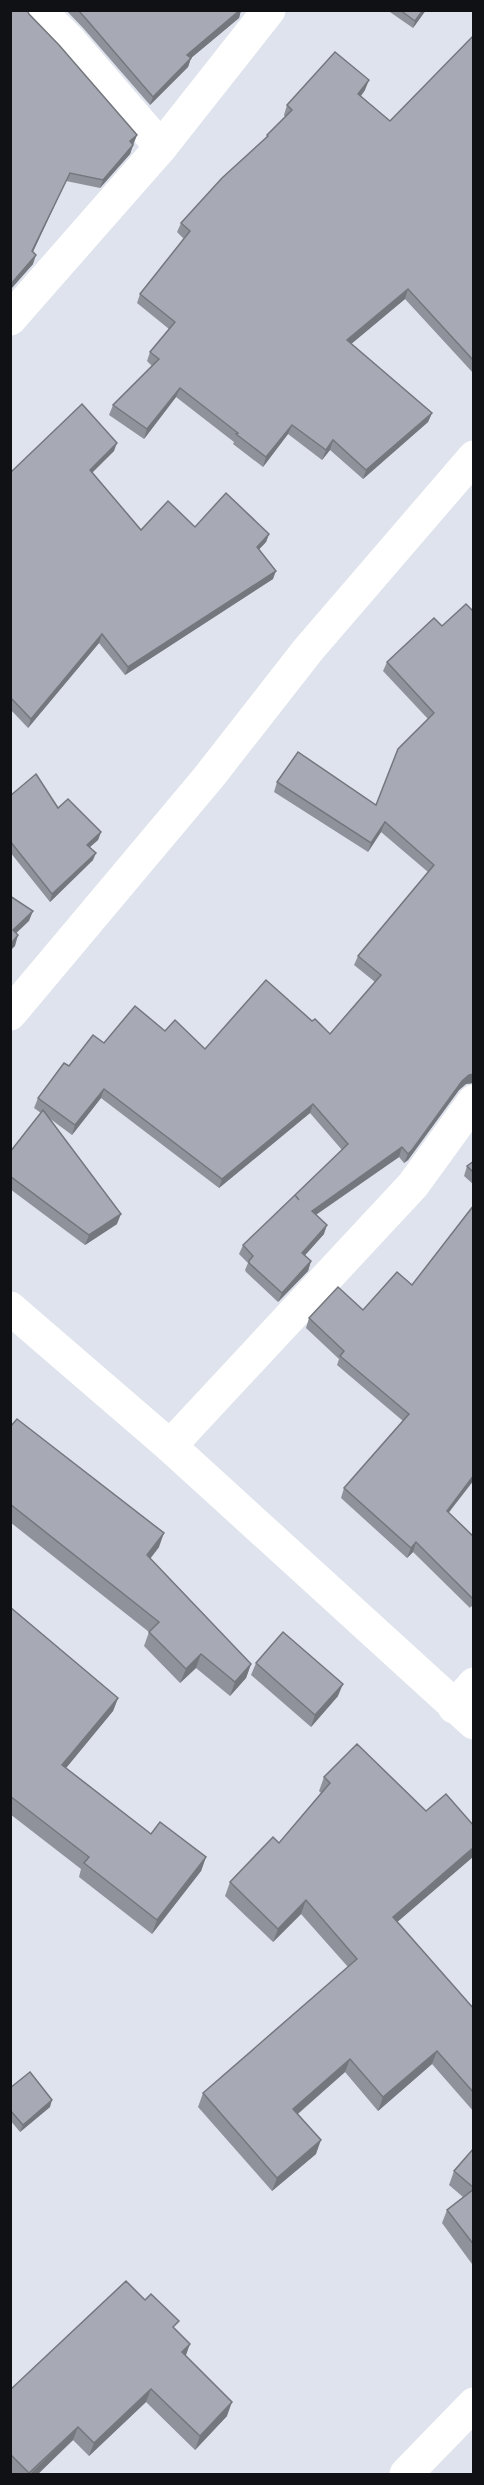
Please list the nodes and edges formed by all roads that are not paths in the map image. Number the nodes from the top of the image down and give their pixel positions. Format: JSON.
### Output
{"nodes":[{"id":1,"x":39,"y":10,"type":"edge"},
{"id":2,"x":269,"y":10,"type":"edge"},
{"id":3,"x":160,"y":147,"type":"junction"},
{"id":4,"x":10,"y":319,"type":"edge"},
{"id":5,"x":474,"y":457,"type":"edge"},
{"id":6,"x":10,"y":1014,"type":"edge"},
{"id":7,"x":474,"y":1101,"type":"edge"},
{"id":8,"x":10,"y":1308,"type":"edge"},
{"id":9,"x":170,"y":1446,"type":"junction"},
{"id":10,"x":467,"y":1704,"type":"edge"},
{"id":11,"x":474,"y":2404,"type":"edge"},
{"id":12,"x":406,"y":2475,"type":"edge"}],
"edges":[{"from":1,"to":3,"type":"street"},
{"from":2,"to":3,"type":"street"},
{"from":3,"to":4,"type":"street"},
{"from":5,"to":6,"type":"street"},
{"from":7,"to":9,"type":"street"},
{"from":8,"to":9,"type":"street"},
{"from":9,"to":10,"type":"street"},
{"from":11,"to":12,"type":"street"}]}
